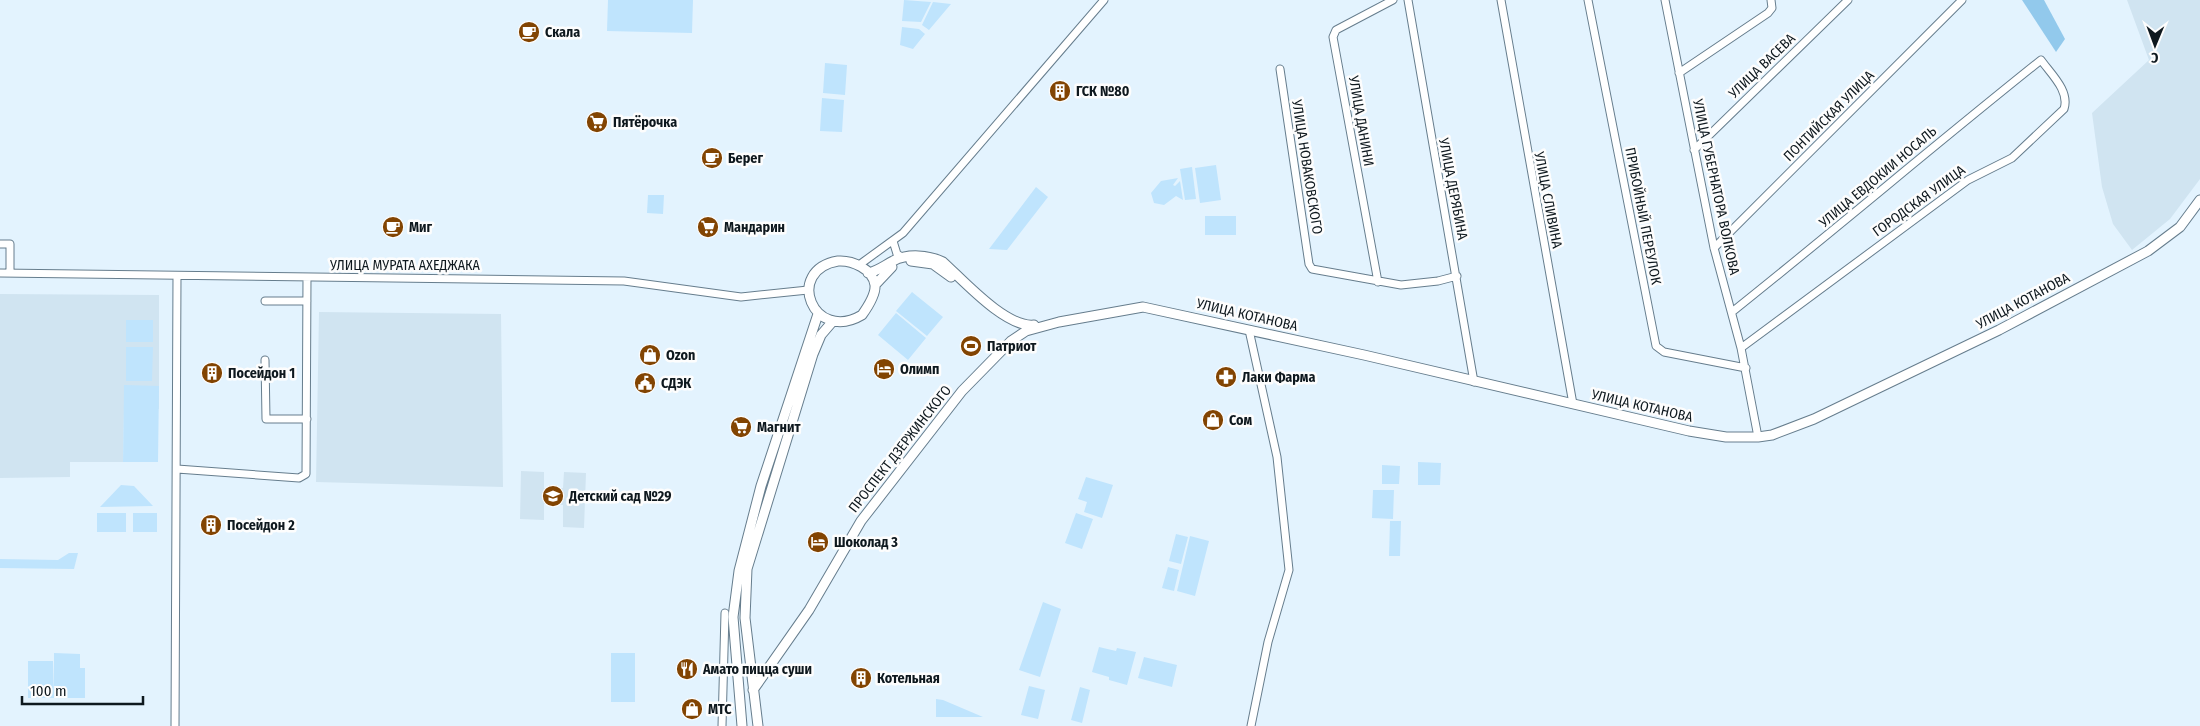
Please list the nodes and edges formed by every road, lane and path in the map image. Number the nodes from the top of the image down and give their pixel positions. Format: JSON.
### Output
{"nodes":[{"id":1,"x":1104,"y":0,"type":"edge"},
{"id":2,"x":1393,"y":0,"type":"edge"},
{"id":3,"x":1408,"y":0,"type":"edge"},
{"id":4,"x":1501,"y":0,"type":"edge"},
{"id":5,"x":1588,"y":0,"type":"edge"},
{"id":6,"x":1665,"y":0,"type":"edge"},
{"id":7,"x":1771,"y":0,"type":"edge"},
{"id":8,"x":1848,"y":0,"type":"edge"},
{"id":9,"x":1962,"y":0,"type":"edge"},
{"id":10,"x":2041,"y":60,"type":"joint"},
{"id":11,"x":1280,"y":69,"type":"dead end"},
{"id":12,"x":1679,"y":74,"type":"junction"},
{"id":13,"x":1694,"y":150,"type":"junction"},
{"id":14,"x":2200,"y":200,"type":"edge"},
{"id":15,"x":893,"y":241,"type":"junction"},
{"id":16,"x":0,"y":244,"type":"edge"},
{"id":17,"x":1714,"y":248,"type":"junction"},
{"id":18,"x":902,"y":257,"type":"junction"},
{"id":19,"x":858,"y":265,"type":"junction"},
{"id":20,"x":0,"y":273,"type":"edge"},
{"id":21,"x":10,"y":273,"type":"junction"},
{"id":22,"x":868,"y":273,"type":"junction"},
{"id":23,"x":177,"y":276,"type":"junction"},
{"id":24,"x":1457,"y":276,"type":"junction"},
{"id":25,"x":308,"y":277,"type":"junction"},
{"id":26,"x":1378,"y":282,"type":"junction"},
{"id":27,"x":875,"y":285,"type":"junction"},
{"id":28,"x":808,"y":290,"type":"junction"},
{"id":29,"x":265,"y":301,"type":"dead end"},
{"id":30,"x":307,"y":301,"type":"junction"},
{"id":31,"x":1732,"y":312,"type":"junction"},
{"id":32,"x":1100,"y":313,"type":"junction"},
{"id":33,"x":818,"y":314,"type":"junction"},
{"id":34,"x":833,"y":321,"type":"junction"},
{"id":35,"x":1013,"y":327,"type":"junction"},
{"id":36,"x":1249,"y":330,"type":"junction"},
{"id":37,"x":1026,"y":331,"type":"junction"},
{"id":38,"x":1010,"y":341,"type":"junction"},
{"id":39,"x":1741,"y":348,"type":"junction"},
{"id":40,"x":265,"y":360,"type":"dead end"},
{"id":41,"x":1746,"y":368,"type":"junction"},
{"id":42,"x":1474,"y":382,"type":"junction"},
{"id":43,"x":1573,"y":404,"type":"junction"},
{"id":44,"x":307,"y":419,"type":"junction"},
{"id":45,"x":1758,"y":437,"type":"junction"},
{"id":46,"x":176,"y":469,"type":"junction"},
{"id":47,"x":725,"y":613,"type":"dead end"},
{"id":48,"x":764,"y":673,"type":"junction"},
{"id":49,"x":751,"y":675,"type":"junction"},
{"id":50,"x":753,"y":690,"type":"junction"},
{"id":51,"x":175,"y":726,"type":"edge"},
{"id":52,"x":722,"y":726,"type":"edge"},
{"id":53,"x":742,"y":726,"type":"edge"},
{"id":54,"x":758,"y":726,"type":"edge"},
{"id":55,"x":1251,"y":726,"type":"edge"}],
"edges":[{"from":1,"to":15,"type":"street"},
{"from":2,"to":26,"type":"street","name":"УЛИЦА ДАНИНИ"},
{"from":3,"to":24,"type":"street","name":"УЛИЦА ДЕРЯБИНА"},
{"from":4,"to":43,"type":"street","name":"УЛИЦА СЛИВИНА"},
{"from":5,"to":41,"type":"street","name":"ПРИБОЙНЫЙ ПЕРЕУЛОК"},
{"from":6,"to":12,"type":"street","name":"УЛИЦА ГУБЕРНАТОРА ВОЛКОВА"},
{"from":7,"to":12,"type":"street"},
{"from":8,"to":13,"type":"street","name":"УЛИЦА ВАСЕВА"},
{"from":9,"to":17,"type":"street","name":"ПОНТИЙСКАЯ УЛИЦА"},
{"from":10,"to":31,"type":"street","name":"УЛИЦА ЕВДОКИИ НОСАЛЬ"},
{"from":10,"to":39,"type":"street","name":"ГОРОДСКАЯ УЛИЦА"},
{"from":11,"to":26,"type":"street","name":"УЛИЦА НОВАКОВСКОГО"},
{"from":12,"to":13,"type":"street","name":"УЛИЦА ГУБЕРНАТОРА ВОЛКОВА"},
{"from":13,"to":17,"type":"street","name":"УЛИЦА ГУБЕРНАТОРА ВОЛКОВА"},
{"from":14,"to":45,"type":"street","name":"УЛИЦА КОТАНОВА"},
{"from":15,"to":18,"type":"street"},
{"from":15,"to":19,"type":"street"},
{"from":16,"to":21,"type":"street"},
{"from":17,"to":31,"type":"street","name":"УЛИЦА ГУБЕРНАТОРА ВОЛКОВА"},
{"from":18,"to":22,"type":"street"},
{"from":18,"to":32,"type":"street"},
{"from":19,"to":22,"type":"street"},
{"from":19,"to":28,"type":"street"},
{"from":20,"to":21,"type":"street","name":"УЛИЦА МУРАТА АХЕДЖАКА"},
{"from":21,"to":23,"type":"street","name":"УЛИЦА МУРАТА АХЕДЖАКА"},
{"from":22,"to":27,"type":"street"},
{"from":23,"to":25,"type":"street","name":"УЛИЦА МУРАТА АХЕДЖАКА"},
{"from":23,"to":46,"type":"street"},
{"from":24,"to":26,"type":"street"},
{"from":24,"to":42,"type":"street","name":"УЛИЦА ДЕРЯБИНА"},
{"from":25,"to":28,"type":"street","name":"УЛИЦА МУРАТА АХЕДЖАКА"},
{"from":25,"to":30,"type":"street"},
{"from":27,"to":34,"type":"street"},
{"from":27,"to":35,"type":"street"},
{"from":28,"to":33,"type":"street"},
{"from":29,"to":30,"type":"street"},
{"from":30,"to":44,"type":"street"},
{"from":31,"to":39,"type":"street","name":"УЛИЦА ГУБЕРНАТОРА ВОЛКОВА"},
{"from":32,"to":36,"type":"street","name":"УЛИЦА КОТАНОВА"},
{"from":32,"to":37,"type":"street","name":"УЛИЦА КОТАНОВА"},
{"from":33,"to":34,"type":"street"},
{"from":33,"to":53,"type":"street"},
{"from":34,"to":49,"type":"street"},
{"from":35,"to":37,"type":"street"},
{"from":35,"to":38,"type":"street"},
{"from":36,"to":42,"type":"street","name":"УЛИЦА КОТАНОВА"},
{"from":36,"to":55,"type":"street"},
{"from":37,"to":38,"type":"street","name":"ПРОСПЕКТ ДЗЕРЖИНСКОГО"},
{"from":38,"to":48,"type":"street","name":"ПРОСПЕКТ ДЗЕРЖИНСКОГО"},
{"from":39,"to":41,"type":"street","name":"УЛИЦА ГУБЕРНАТОРА ВОЛКОВА"},
{"from":40,"to":44,"type":"street"},
{"from":41,"to":45,"type":"street","name":"УЛИЦА ГУБЕРНАТОРА ВОЛКОВА"},
{"from":42,"to":43,"type":"street","name":"УЛИЦА КОТАНОВА"},
{"from":43,"to":45,"type":"street","name":"УЛИЦА КОТАНОВА"},
{"from":44,"to":46,"type":"street"},
{"from":46,"to":51,"type":"street"},
{"from":47,"to":52,"type":"street"},
{"from":48,"to":49,"type":"street"},
{"from":48,"to":50,"type":"street","name":"ПРОСПЕКТ ДЗЕРЖИНСКОГО"},
{"from":49,"to":50,"type":"street"},
{"from":50,"to":54,"type":"street"}]}
